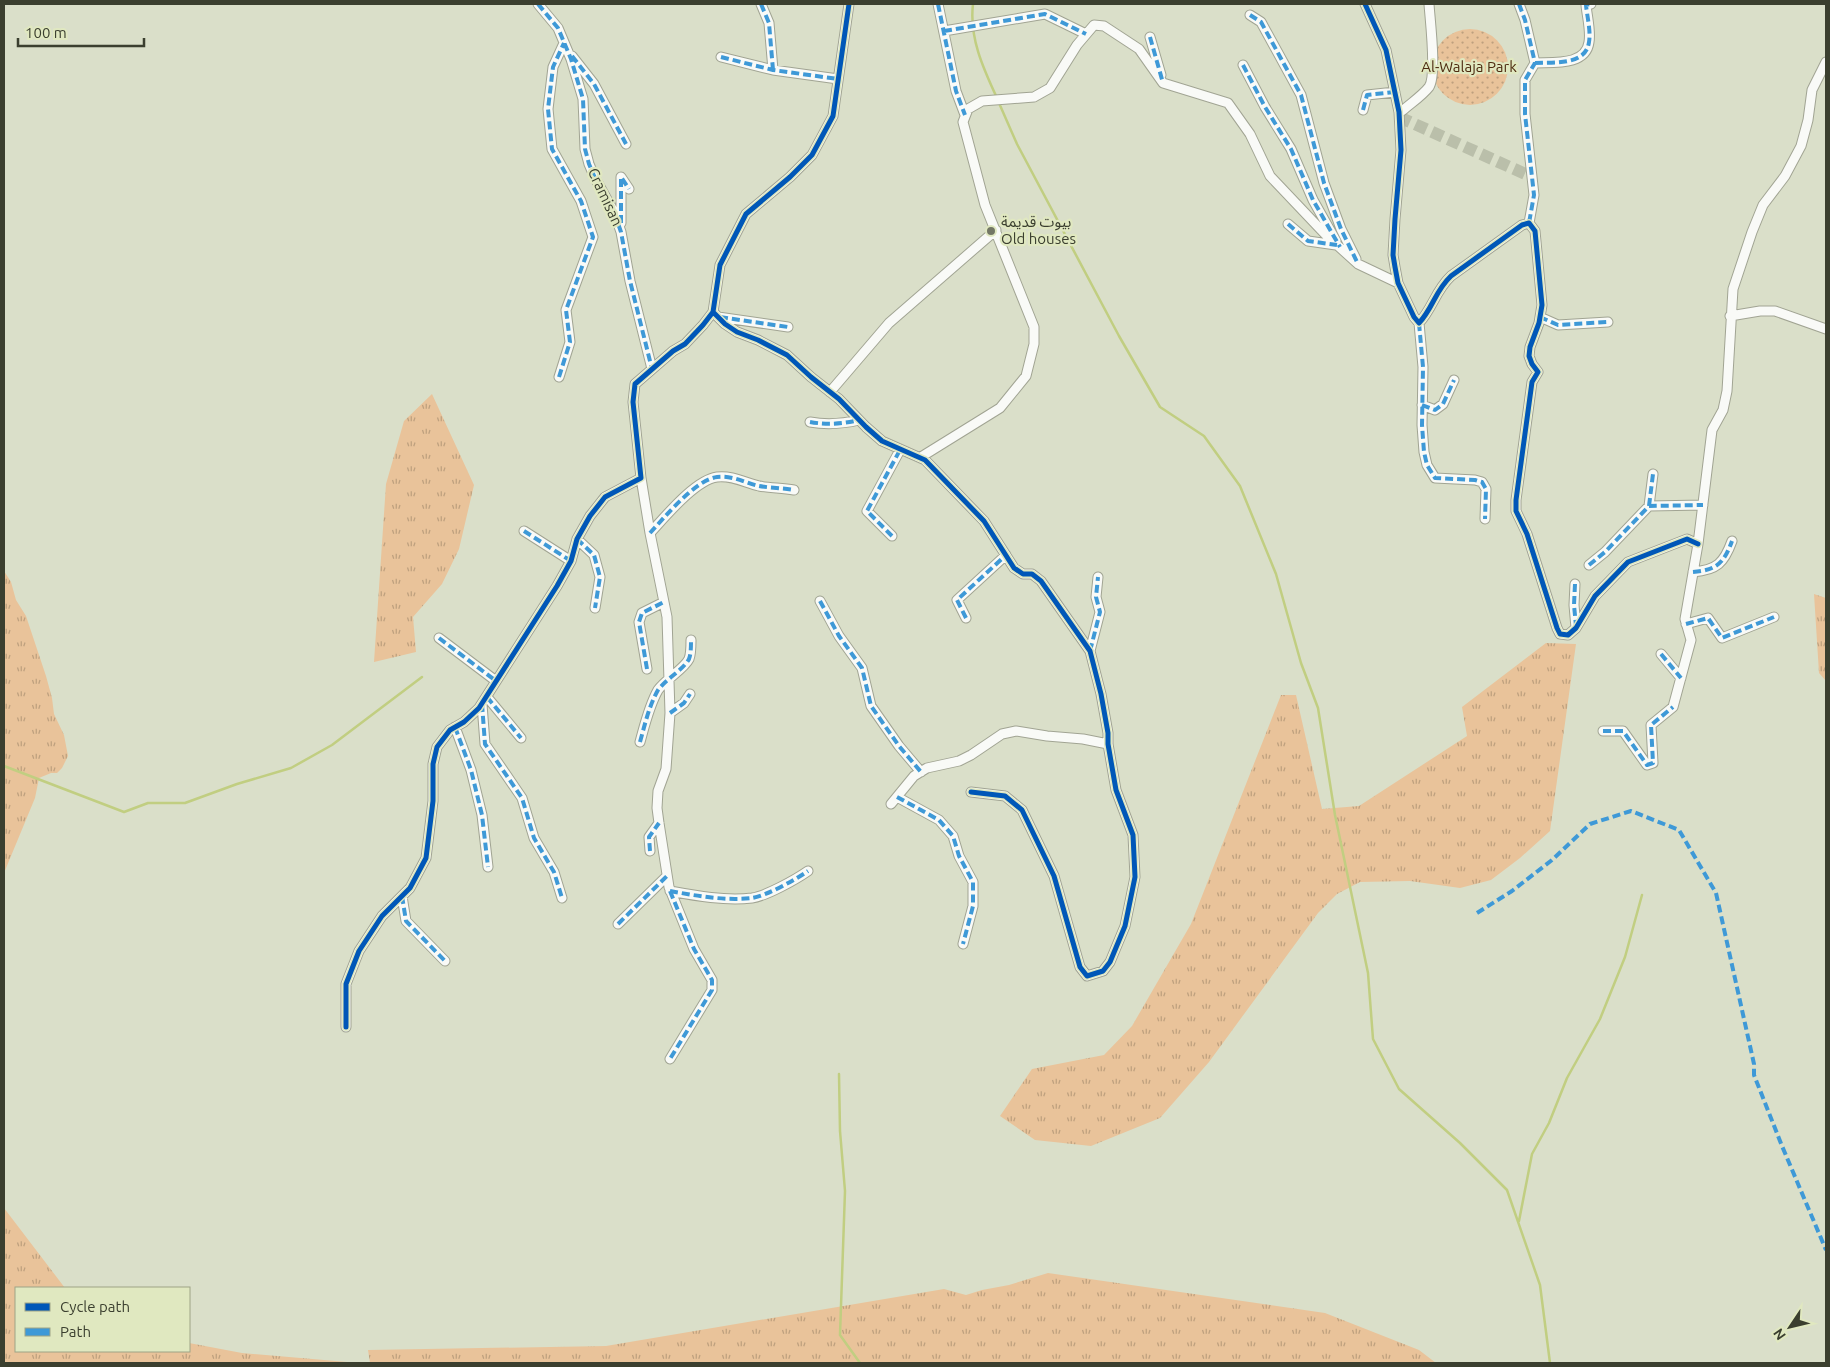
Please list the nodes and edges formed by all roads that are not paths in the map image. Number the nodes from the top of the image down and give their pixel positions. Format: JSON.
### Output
{"nodes":[{"id":1,"x":538,"y":4,"type":"edge"},
{"id":2,"x":761,"y":4,"type":"edge"},
{"id":3,"x":849,"y":4,"type":"edge"},
{"id":4,"x":938,"y":4,"type":"edge"},
{"id":5,"x":1045,"y":4,"type":"edge"},
{"id":6,"x":1365,"y":4,"type":"edge"},
{"id":7,"x":1429,"y":4,"type":"edge"},
{"id":8,"x":1519,"y":4,"type":"edge"},
{"id":9,"x":1591,"y":4,"type":"edge"},
{"id":10,"x":1045,"y":14,"type":"junction"},
{"id":11,"x":1250,"y":15,"type":"dead end"},
{"id":12,"x":944,"y":30,"type":"junction"},
{"id":13,"x":1086,"y":34,"type":"junction"},
{"id":14,"x":1150,"y":37,"type":"dead end"},
{"id":15,"x":566,"y":47,"type":"junction"},
{"id":16,"x":721,"y":58,"type":"dead end"},
{"id":17,"x":1826,"y":62,"type":"edge"},
{"id":18,"x":1535,"y":63,"type":"junction"},
{"id":19,"x":1243,"y":65,"type":"dead end"},
{"id":20,"x":773,"y":70,"type":"junction"},
{"id":21,"x":838,"y":79,"type":"junction"},
{"id":22,"x":1163,"y":83,"type":"junction"},
{"id":23,"x":1395,"y":92,"type":"junction"},
{"id":24,"x":1363,"y":110,"type":"dead end"},
{"id":25,"x":1399,"y":112,"type":"junction"},
{"id":26,"x":965,"y":115,"type":"junction"},
{"id":27,"x":626,"y":144,"type":"dead end"},
{"id":28,"x":629,"y":189,"type":"dead end"},
{"id":29,"x":1529,"y":223,"type":"junction"},
{"id":30,"x":1288,"y":224,"type":"dead end"},
{"id":31,"x":996,"y":230,"type":"junction"},
{"id":32,"x":622,"y":236,"type":"junction"},
{"id":33,"x":1339,"y":246,"type":"junction"},
{"id":34,"x":1358,"y":264,"type":"junction"},
{"id":35,"x":1398,"y":284,"type":"junction"},
{"id":36,"x":715,"y":314,"type":"junction"},
{"id":37,"x":1730,"y":316,"type":"junction"},
{"id":38,"x":1540,"y":318,"type":"junction"},
{"id":39,"x":1608,"y":322,"type":"dead end"},
{"id":40,"x":1419,"y":323,"type":"junction"},
{"id":41,"x":788,"y":327,"type":"dead end"},
{"id":42,"x":1826,"y":329,"type":"edge"},
{"id":43,"x":652,"y":369,"type":"junction"},
{"id":44,"x":559,"y":377,"type":"dead end"},
{"id":45,"x":1454,"y":380,"type":"dead end"},
{"id":46,"x":830,"y":392,"type":"junction"},
{"id":47,"x":1422,"y":405,"type":"junction"},
{"id":48,"x":860,"y":420,"type":"junction"},
{"id":49,"x":810,"y":422,"type":"dead end"},
{"id":50,"x":900,"y":450,"type":"junction"},
{"id":51,"x":921,"y":457,"type":"junction"},
{"id":52,"x":1653,"y":474,"type":"dead end"},
{"id":53,"x":641,"y":478,"type":"junction"},
{"id":54,"x":794,"y":490,"type":"dead end"},
{"id":55,"x":1703,"y":505,"type":"junction"},
{"id":56,"x":1649,"y":506,"type":"junction"},
{"id":57,"x":1485,"y":519,"type":"dead end"},
{"id":58,"x":524,"y":530,"type":"dead end"},
{"id":59,"x":650,"y":533,"type":"junction"},
{"id":60,"x":892,"y":536,"type":"dead end"},
{"id":61,"x":577,"y":539,"type":"junction"},
{"id":62,"x":1732,"y":541,"type":"dead end"},
{"id":63,"x":1698,"y":544,"type":"junction"},
{"id":64,"x":1006,"y":555,"type":"junction"},
{"id":65,"x":571,"y":560,"type":"junction"},
{"id":66,"x":1589,"y":565,"type":"dead end"},
{"id":67,"x":1693,"y":572,"type":"junction"},
{"id":68,"x":1098,"y":577,"type":"dead end"},
{"id":69,"x":1575,"y":584,"type":"dead end"},
{"id":70,"x":820,"y":601,"type":"dead end"},
{"id":71,"x":664,"y":602,"type":"junction"},
{"id":72,"x":594,"y":608,"type":"dead end"},
{"id":73,"x":1774,"y":617,"type":"dead end"},
{"id":74,"x":966,"y":618,"type":"dead end"},
{"id":75,"x":1686,"y":624,"type":"junction"},
{"id":76,"x":1576,"y":628,"type":"junction"},
{"id":77,"x":439,"y":638,"type":"dead end"},
{"id":78,"x":691,"y":640,"type":"dead end"},
{"id":79,"x":1090,"y":650,"type":"junction"},
{"id":80,"x":1662,"y":654,"type":"dead end"},
{"id":81,"x":647,"y":670,"type":"dead end"},
{"id":82,"x":669,"y":678,"type":"junction"},
{"id":83,"x":1681,"y":678,"type":"junction"},
{"id":84,"x":496,"y":681,"type":"junction"},
{"id":85,"x":690,"y":694,"type":"dead end"},
{"id":86,"x":484,"y":700,"type":"junction"},
{"id":87,"x":670,"y":713,"type":"junction"},
{"id":88,"x":456,"y":727,"type":"junction"},
{"id":89,"x":1604,"y":731,"type":"dead end"},
{"id":90,"x":521,"y":738,"type":"dead end"},
{"id":91,"x":640,"y":742,"type":"dead end"},
{"id":92,"x":1108,"y":744,"type":"junction"},
{"id":93,"x":921,"y":772,"type":"junction"},
{"id":94,"x":971,"y":792,"type":"dead end"},
{"id":95,"x":659,"y":823,"type":"junction"},
{"id":96,"x":650,"y":851,"type":"dead end"},
{"id":97,"x":488,"y":867,"type":"dead end"},
{"id":98,"x":808,"y":872,"type":"dead end"},
{"id":99,"x":667,"y":876,"type":"junction"},
{"id":100,"x":670,"y":891,"type":"junction"},
{"id":101,"x":402,"y":896,"type":"junction"},
{"id":102,"x":562,"y":898,"type":"dead end"},
{"id":103,"x":618,"y":924,"type":"dead end"},
{"id":104,"x":963,"y":944,"type":"dead end"},
{"id":105,"x":445,"y":961,"type":"dead end"},
{"id":106,"x":346,"y":1027,"type":"dead end"},
{"id":107,"x":670,"y":1059,"type":"dead end"}],
"edges":[{"from":1,"to":15,"type":"street","name":"Cramisan"},
{"from":2,"to":20,"type":"street"},
{"from":3,"to":21,"type":"street"},
{"from":4,"to":12,"type":"street"},
{"from":5,"to":10,"type":"street"},
{"from":6,"to":23,"type":"street"},
{"from":7,"to":25,"type":"street"},
{"from":8,"to":18,"type":"street"},
{"from":9,"to":18,"type":"street"},
{"from":10,"to":12,"type":"street"},
{"from":10,"to":13,"type":"street"},
{"from":11,"to":34,"type":"street"},
{"from":12,"to":26,"type":"street"},
{"from":13,"to":22,"type":"street"},
{"from":13,"to":26,"type":"street"},
{"from":14,"to":22,"type":"street"},
{"from":15,"to":27,"type":"street"},
{"from":15,"to":32,"type":"street","name":"Cramisan"},
{"from":15,"to":44,"type":"street"},
{"from":16,"to":20,"type":"street"},
{"from":17,"to":37,"type":"street"},
{"from":18,"to":29,"type":"street"},
{"from":19,"to":33,"type":"street"},
{"from":20,"to":21,"type":"street"},
{"from":21,"to":36,"type":"street"},
{"from":22,"to":33,"type":"street"},
{"from":23,"to":24,"type":"street"},
{"from":23,"to":25,"type":"street"},
{"from":25,"to":35,"type":"street"},
{"from":26,"to":31,"type":"street"},
{"from":28,"to":32,"type":"street"},
{"from":29,"to":38,"type":"street"},
{"from":29,"to":40,"type":"street"},
{"from":30,"to":33,"type":"street"},
{"from":31,"to":46,"type":"street"},
{"from":31,"to":51,"type":"street"},
{"from":32,"to":43,"type":"street","name":"Cramisan"},
{"from":33,"to":34,"type":"street"},
{"from":34,"to":35,"type":"street"},
{"from":35,"to":40,"type":"street"},
{"from":36,"to":41,"type":"street"},
{"from":36,"to":43,"type":"street"},
{"from":36,"to":46,"type":"street"},
{"from":37,"to":42,"type":"street"},
{"from":37,"to":55,"type":"street"},
{"from":38,"to":39,"type":"street"},
{"from":38,"to":76,"type":"street"},
{"from":40,"to":47,"type":"street"},
{"from":43,"to":53,"type":"street"},
{"from":45,"to":47,"type":"street"},
{"from":46,"to":48,"type":"street"},
{"from":47,"to":57,"type":"street"},
{"from":48,"to":49,"type":"street"},
{"from":48,"to":50,"type":"street"},
{"from":50,"to":51,"type":"street"},
{"from":50,"to":60,"type":"street"},
{"from":51,"to":64,"type":"street"},
{"from":52,"to":56,"type":"street"},
{"from":53,"to":59,"type":"street"},
{"from":53,"to":61,"type":"street"},
{"from":54,"to":59,"type":"street"},
{"from":55,"to":56,"type":"street"},
{"from":55,"to":63,"type":"street"},
{"from":56,"to":66,"type":"street"},
{"from":58,"to":65,"type":"street"},
{"from":59,"to":71,"type":"street"},
{"from":61,"to":65,"type":"street"},
{"from":61,"to":72,"type":"street"},
{"from":62,"to":67,"type":"street"},
{"from":63,"to":67,"type":"street"},
{"from":63,"to":76,"type":"street"},
{"from":64,"to":74,"type":"street"},
{"from":64,"to":79,"type":"street"},
{"from":65,"to":84,"type":"street"},
{"from":67,"to":75,"type":"street"},
{"from":68,"to":79,"type":"street"},
{"from":69,"to":76,"type":"street"},
{"from":70,"to":93,"type":"street"},
{"from":71,"to":81,"type":"street"},
{"from":71,"to":82,"type":"street"},
{"from":73,"to":75,"type":"street"},
{"from":75,"to":83,"type":"street"},
{"from":77,"to":84,"type":"street"},
{"from":78,"to":82,"type":"street"},
{"from":79,"to":92,"type":"street"},
{"from":80,"to":83,"type":"street"},
{"from":82,"to":87,"type":"street"},
{"from":82,"to":91,"type":"street"},
{"from":83,"to":89,"type":"street"},
{"from":84,"to":86,"type":"street"},
{"from":85,"to":87,"type":"street"},
{"from":86,"to":88,"type":"street"},
{"from":86,"to":90,"type":"street"},
{"from":86,"to":102,"type":"street"},
{"from":87,"to":95,"type":"street"},
{"from":88,"to":97,"type":"street"},
{"from":88,"to":101,"type":"street"},
{"from":92,"to":93,"type":"street"},
{"from":92,"to":94,"type":"street"},
{"from":93,"to":104,"type":"street"},
{"from":95,"to":96,"type":"street"},
{"from":95,"to":99,"type":"street"},
{"from":98,"to":100,"type":"street"},
{"from":99,"to":100,"type":"street"},
{"from":99,"to":103,"type":"street"},
{"from":100,"to":107,"type":"street"},
{"from":101,"to":105,"type":"street"},
{"from":101,"to":106,"type":"street"}]}
